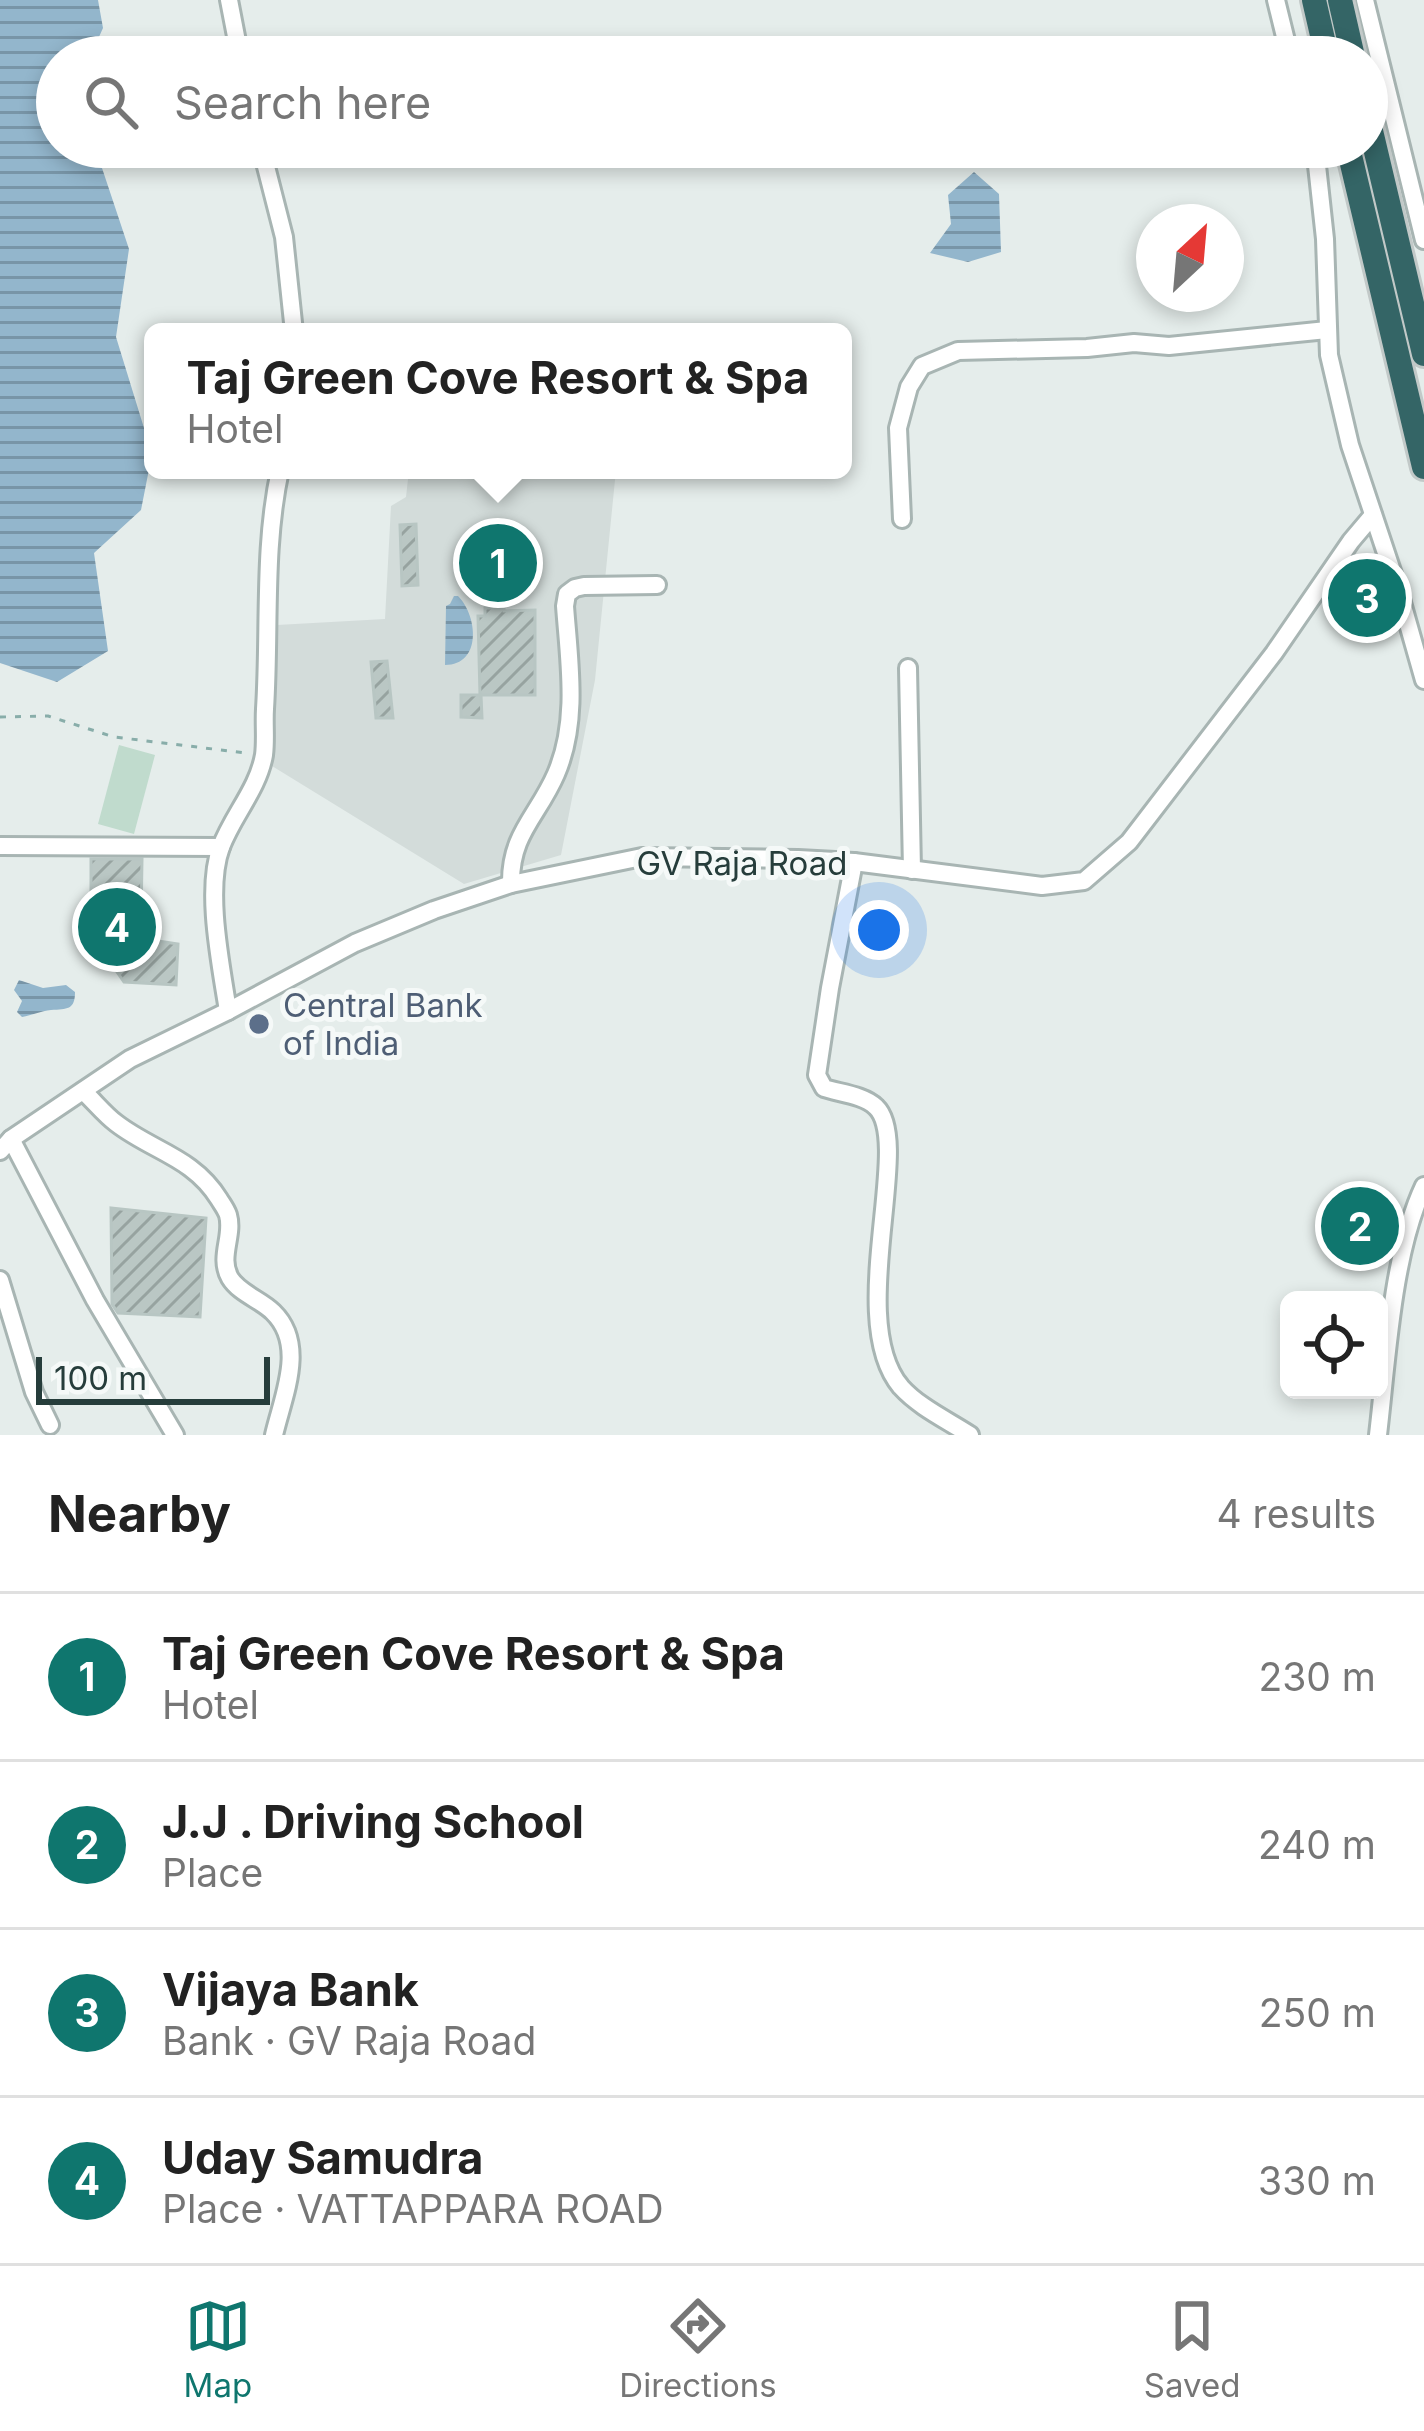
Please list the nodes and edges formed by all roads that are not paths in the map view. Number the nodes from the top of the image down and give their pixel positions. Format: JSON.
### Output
{"nodes":[{"id":1,"x":229,"y":0,"type":"edge"},
{"id":2,"x":1276,"y":0,"type":"edge"},
{"id":3,"x":1314,"y":0,"type":"edge"},
{"id":4,"x":1340,"y":0,"type":"edge"},
{"id":5,"x":1365,"y":0,"type":"edge"},
{"id":6,"x":236,"y":36,"type":"edge"},
{"id":7,"x":1285,"y":36,"type":"edge"},
{"id":8,"x":1322,"y":36,"type":"edge"},
{"id":9,"x":1348,"y":36,"type":"edge"},
{"id":10,"x":1375,"y":36,"type":"edge"},
{"id":11,"x":1388,"y":86,"type":"edge"},
{"id":12,"x":266,"y":168,"type":"edge"},
{"id":13,"x":1317,"y":168,"type":"edge"},
{"id":14,"x":1353,"y":168,"type":"edge"},
{"id":15,"x":1380,"y":168,"type":"edge"},
{"id":16,"x":1421,"y":210,"type":"edge"},
{"id":17,"x":1424,"y":239,"type":"edge"},
{"id":18,"x":293,"y":323,"type":"edge"},
{"id":19,"x":1327,"y":329,"type":"junction"},
{"id":20,"x":1424,"y":353,"type":"edge"},
{"id":21,"x":1424,"y":467,"type":"edge"},
{"id":22,"x":279,"y":479,"type":"edge"},
{"id":23,"x":1373,"y":515,"type":"junction"},
{"id":24,"x":902,"y":519,"type":"dead end"},
{"id":25,"x":657,"y":585,"type":"dead end"},
{"id":26,"x":908,"y":668,"type":"dead end"},
{"id":27,"x":1424,"y":680,"type":"edge"},
{"id":28,"x":0,"y":846,"type":"edge"},
{"id":29,"x":221,"y":847,"type":"junction"},
{"id":30,"x":854,"y":862,"type":"junction"},
{"id":31,"x":912,"y":870,"type":"junction"},
{"id":32,"x":511,"y":884,"type":"junction"},
{"id":33,"x":228,"y":1011,"type":"junction"},
{"id":34,"x":83,"y":1091,"type":"junction"},
{"id":35,"x":6,"y":1145,"type":"edge"},
{"id":36,"x":1424,"y":1186,"type":"edge"},
{"id":37,"x":0,"y":1280,"type":"edge"},
{"id":38,"x":50,"y":1425,"type":"dead end"},
{"id":39,"x":175,"y":1435,"type":"edge"},
{"id":40,"x":274,"y":1435,"type":"edge"},
{"id":41,"x":970,"y":1435,"type":"edge"},
{"id":42,"x":1378,"y":1435,"type":"edge"}],
"edges":[{"from":1,"to":6,"type":"street"},
{"from":2,"to":7,"type":"street"},
{"from":3,"to":8,"type":"highway"},
{"from":4,"to":9,"type":"highway"},
{"from":5,"to":10,"type":"street"},
{"from":11,"to":16,"type":"street"},
{"from":12,"to":18,"type":"street"},
{"from":13,"to":19,"type":"street"},
{"from":14,"to":21,"type":"highway"},
{"from":15,"to":20,"type":"highway"},
{"from":16,"to":17,"type":"street"},
{"from":19,"to":23,"type":"street"},
{"from":19,"to":24,"type":"street"},
{"from":22,"to":29,"type":"street"},
{"from":23,"to":27,"type":"street"},
{"from":23,"to":31,"type":"street","name":"GV Raja Road"},
{"from":25,"to":32,"type":"street"},
{"from":26,"to":31,"type":"street"},
{"from":28,"to":29,"type":"street"},
{"from":29,"to":33,"type":"street"},
{"from":30,"to":31,"type":"street","name":"GV Raja Road"},
{"from":30,"to":32,"type":"street","name":"GV Raja Road"},
{"from":30,"to":41,"type":"street"},
{"from":32,"to":33,"type":"street","name":"GV Raja Road"},
{"from":33,"to":34,"type":"street","name":"GV Raja Road"},
{"from":34,"to":35,"type":"street","name":"GV Raja Road"},
{"from":34,"to":40,"type":"street"},
{"from":35,"to":39,"type":"street"},
{"from":36,"to":42,"type":"street"},
{"from":37,"to":38,"type":"street"}]}
